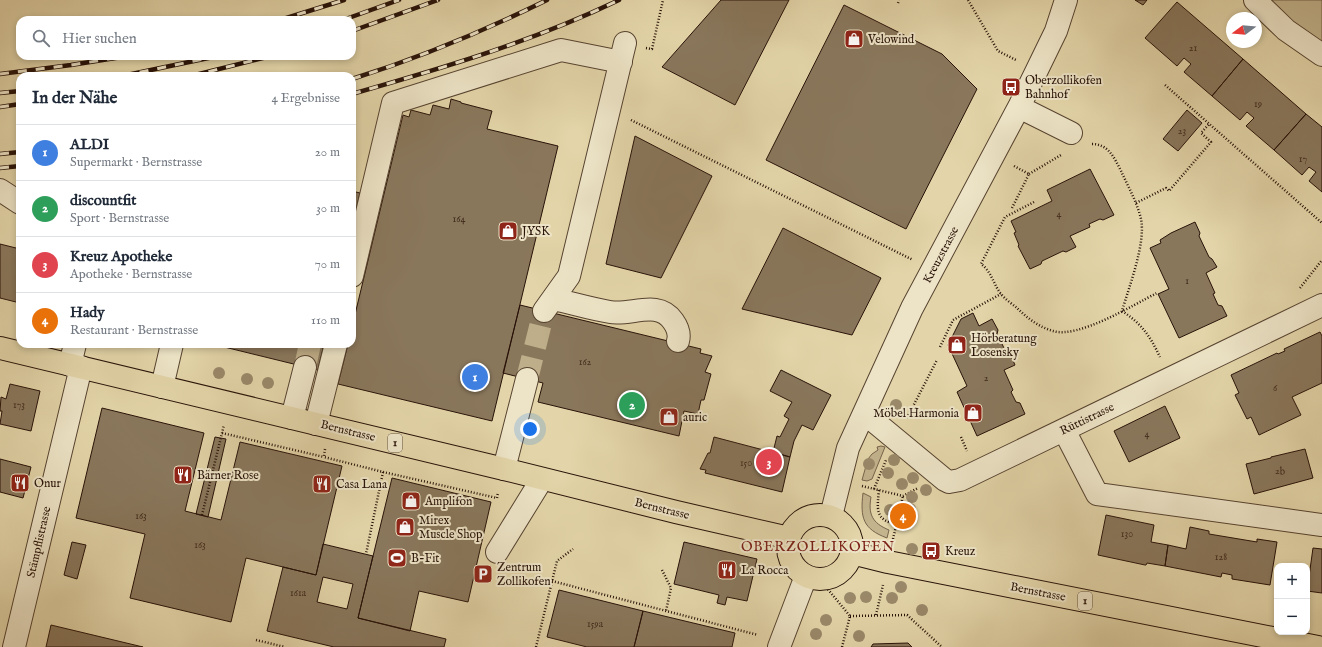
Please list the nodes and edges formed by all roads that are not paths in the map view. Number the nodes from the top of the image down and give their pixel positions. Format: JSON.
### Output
{"nodes":[{"id":1,"x":1066,"y":0,"type":"edge"},
{"id":2,"x":1255,"y":0,"type":"edge"},
{"id":3,"x":1322,"y":55,"type":"edge"},
{"id":4,"x":1019,"y":107,"type":"junction"},
{"id":5,"x":1075,"y":143,"type":"road end"},
{"id":6,"x":0,"y":190,"type":"edge"},
{"id":7,"x":16,"y":200,"type":"edge"},
{"id":8,"x":356,"y":259,"type":"edge"},
{"id":9,"x":1322,"y":304,"type":"edge"},
{"id":10,"x":678,"y":341,"type":"dead end"},
{"id":11,"x":0,"y":348,"type":"edge"},
{"id":12,"x":171,"y":348,"type":"edge"},
{"id":13,"x":335,"y":348,"type":"edge"},
{"id":14,"x":76,"y":359,"type":"edge"},
{"id":15,"x":305,"y":367,"type":"tunnel mouth"},
{"id":16,"x":527,"y":379,"type":"tunnel mouth"},
{"id":17,"x":162,"y":387,"type":"junction"},
{"id":18,"x":864,"y":413,"type":"junction"},
{"id":19,"x":292,"y":418,"type":"junction"},
{"id":20,"x":323,"y":425,"type":"junction"},
{"id":21,"x":1064,"y":430,"type":"junction"},
{"id":22,"x":504,"y":469,"type":"junction"},
{"id":23,"x":542,"y":479,"type":"junction"},
{"id":24,"x":831,"y":516,"type":"junction"},
{"id":25,"x":1322,"y":525,"type":"edge"},
{"id":26,"x":789,"y":538,"type":"junction"},
{"id":27,"x":497,"y":552,"type":"dead end"},
{"id":28,"x":852,"y":553,"type":"junction"},
{"id":29,"x":813,"y":578,"type":"junction"},
{"id":30,"x":1276,"y":643,"type":"edge"},
{"id":31,"x":780,"y":644,"type":"edge"},
{"id":32,"x":14,"y":647,"type":"edge"},
{"id":33,"x":1318,"y":647,"type":"edge"}],
"edges":[{"from":1,"to":4,"type":"street","name":"Kreuzstrasse"},
{"from":2,"to":3,"type":"street"},
{"from":4,"to":5,"type":"street"},
{"from":4,"to":18,"type":"street","name":"Kreuzstrasse"},
{"from":6,"to":7,"type":"street"},
{"from":8,"to":10,"type":"street"},
{"from":9,"to":21,"type":"street","name":"Rüttistrasse"},
{"from":11,"to":14,"type":"main road","name":"Bernstrasse","number":"1"},
{"from":12,"to":17,"type":"street"},
{"from":13,"to":20,"type":"street"},
{"from":14,"to":17,"type":"main road","name":"Bernstrasse","number":"1"},
{"from":14,"to":32,"type":"street","name":"Stämpflistrasse"},
{"from":15,"to":19,"type":"street"},
{"from":16,"to":22,"type":"street"},
{"from":17,"to":19,"type":"main road","name":"Bernstrasse","number":"1"},
{"from":18,"to":21,"type":"street","name":"Rüttistrasse"},
{"from":18,"to":24,"type":"street","name":"Kreuzstrasse"},
{"from":19,"to":20,"type":"main road","name":"Bernstrasse","number":"1"},
{"from":20,"to":22,"type":"main road","name":"Bernstrasse","number":"1"},
{"from":21,"to":25,"type":"street"},
{"from":22,"to":23,"type":"main road","name":"Bernstrasse","number":"1"},
{"from":23,"to":26,"type":"main road","name":"Bernstrasse","number":"1"},
{"from":23,"to":27,"type":"street"},
{"from":24,"to":26,"type":"main road"},
{"from":24,"to":28,"type":"main road"},
{"from":26,"to":29,"type":"main road"},
{"from":28,"to":29,"type":"main road"},
{"from":28,"to":30,"type":"main road","name":"Bernstrasse","number":"1"},
{"from":29,"to":31,"type":"street"},
{"from":30,"to":33,"type":"main road","name":"Bernstrasse","number":"1"}]}
